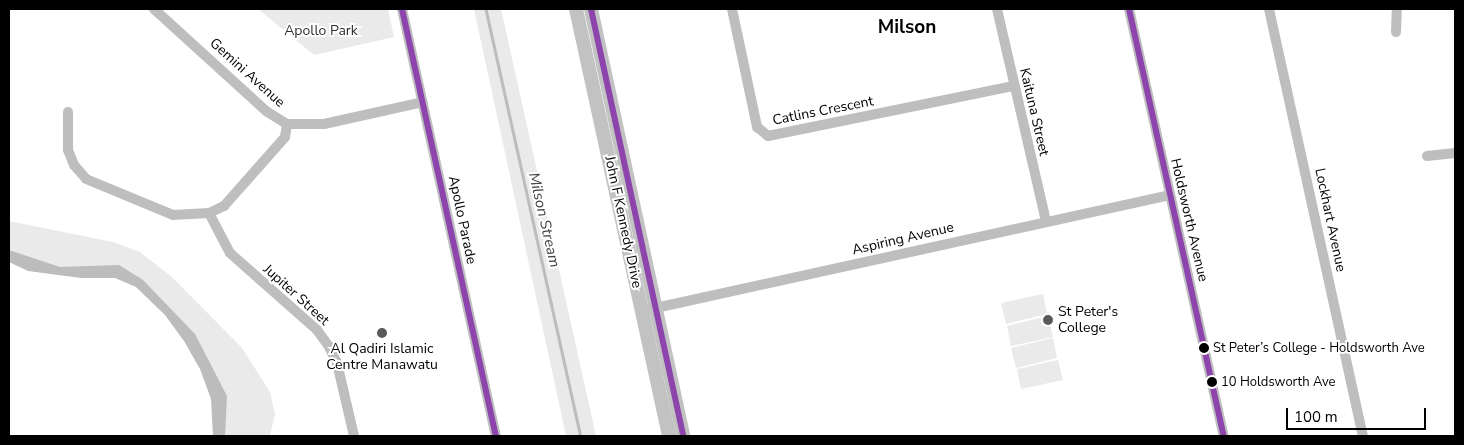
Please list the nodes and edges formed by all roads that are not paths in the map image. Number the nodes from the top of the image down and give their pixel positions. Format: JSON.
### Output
{"nodes":[{"id":1,"x":154,"y":9,"type":"edge"},
{"id":2,"x":402,"y":9,"type":"edge"},
{"id":3,"x":576,"y":9,"type":"edge"},
{"id":4,"x":592,"y":9,"type":"edge"},
{"id":5,"x":732,"y":9,"type":"edge"},
{"id":6,"x":997,"y":9,"type":"edge"},
{"id":7,"x":1129,"y":9,"type":"edge"},
{"id":8,"x":1269,"y":9,"type":"edge"},
{"id":9,"x":1397,"y":9,"type":"edge"},
{"id":10,"x":1396,"y":32,"type":"dead end"},
{"id":11,"x":1014,"y":86,"type":"junction"},
{"id":12,"x":423,"y":102,"type":"junction"},
{"id":13,"x":611,"y":102,"type":"junction"},
{"id":14,"x":597,"y":104,"type":"junction"},
{"id":15,"x":68,"y":112,"type":"dead end"},
{"id":16,"x":287,"y":124,"type":"junction"},
{"id":17,"x":1455,"y":153,"type":"edge"},
{"id":18,"x":1427,"y":156,"type":"dead end"},
{"id":19,"x":1170,"y":195,"type":"junction"},
{"id":20,"x":209,"y":213,"type":"junction"},
{"id":21,"x":1046,"y":222,"type":"junction"},
{"id":22,"x":649,"y":310,"type":"junction"},
{"id":23,"x":354,"y":436,"type":"edge"},
{"id":24,"x":496,"y":436,"type":"edge"},
{"id":25,"x":669,"y":436,"type":"edge"},
{"id":26,"x":683,"y":436,"type":"edge"},
{"id":27,"x":1224,"y":436,"type":"edge"},
{"id":28,"x":1363,"y":436,"type":"edge"}],
"edges":[{"from":1,"to":16,"type":"street","name":"Gemini Avenue"},
{"from":2,"to":12,"type":"street","name":"Apollo Parade"},
{"from":3,"to":14,"type":"main road","name":"John F Kennedy Drive"},
{"from":4,"to":13,"type":"main road","name":"John F Kennedy Drive"},
{"from":5,"to":11,"type":"street","name":"Catlins Crescent"},
{"from":6,"to":11,"type":"street","name":"Kaituna Street"},
{"from":7,"to":19,"type":"street","name":"Holdsworth Avenue"},
{"from":8,"to":28,"type":"street","name":"Lockhart Avenue"},
{"from":9,"to":10,"type":"street"},
{"from":11,"to":21,"type":"street","name":"Kaituna Street"},
{"from":12,"to":16,"type":"street","name":"Gemini Avenue"},
{"from":12,"to":24,"type":"street","name":"Apollo Parade"},
{"from":13,"to":14,"type":"main road"},
{"from":13,"to":22,"type":"main road","name":"John F Kennedy Drive"},
{"from":14,"to":22,"type":"main road","name":"John F Kennedy Drive"},
{"from":15,"to":20,"type":"street"},
{"from":16,"to":20,"type":"street"},
{"from":17,"to":18,"type":"street"},
{"from":19,"to":21,"type":"street","name":"Aspiring Avenue"},
{"from":19,"to":27,"type":"street","name":"Holdsworth Avenue"},
{"from":20,"to":23,"type":"street","name":"Jupiter Street"},
{"from":21,"to":22,"type":"street","name":"Aspiring Avenue"},
{"from":22,"to":25,"type":"main road","name":"John F Kennedy Drive"},
{"from":22,"to":26,"type":"main road","name":"John F Kennedy Drive"}]}
